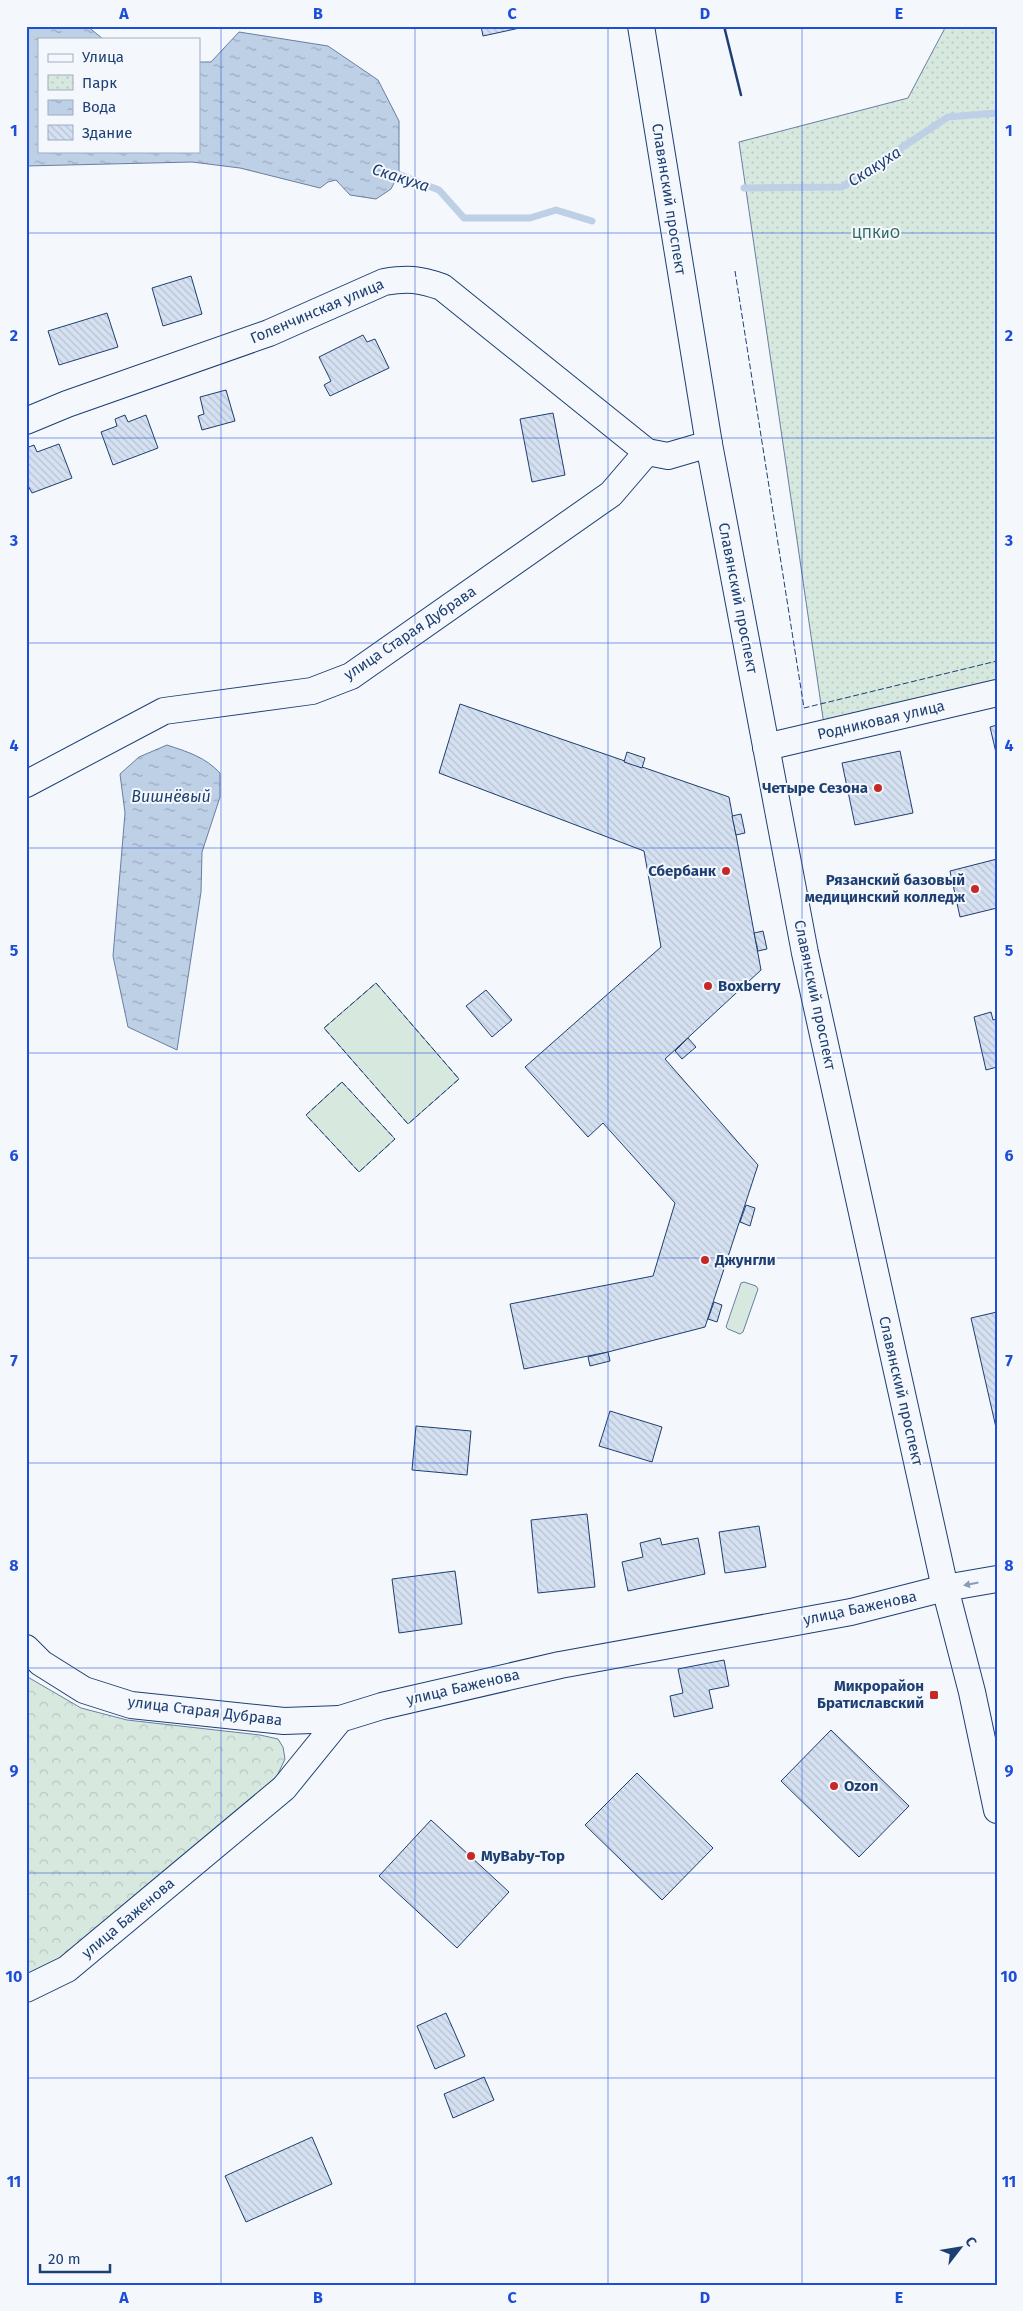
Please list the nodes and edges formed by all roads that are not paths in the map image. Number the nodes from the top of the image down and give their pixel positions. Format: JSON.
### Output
{"nodes":[{"id":1,"x":641,"y":26,"type":"edge"},
{"id":2,"x":26,"y":421,"type":"edge"},
{"id":3,"x":710,"y":444,"type":"junction"},
{"id":4,"x":647,"y":452,"type":"junction"},
{"id":5,"x":997,"y":693,"type":"edge"},
{"id":6,"x":766,"y":747,"type":"junction"},
{"id":7,"x":26,"y":784,"type":"edge"},
{"id":8,"x":997,"y":1578,"type":"edge"},
{"id":9,"x":945,"y":1588,"type":"junction"},
{"id":10,"x":26,"y":1648,"type":"edge"},
{"id":11,"x":340,"y":1719,"type":"junction"},
{"id":12,"x":997,"y":1810,"type":"edge"},
{"id":13,"x":26,"y":1989,"type":"edge"}],
"edges":[{"from":1,"to":3,"type":"street","name":"Славянский проспект"},
{"from":2,"to":4,"type":"street","name":"Голенчинская улица"},
{"from":3,"to":4,"type":"street"},
{"from":3,"to":6,"type":"street","name":"Славянский проспект"},
{"from":4,"to":7,"type":"street","name":"улица Старая Дубрава"},
{"from":5,"to":6,"type":"street","name":"Родниковая улица"},
{"from":6,"to":9,"type":"street","name":"Славянский проспект"},
{"from":8,"to":9,"type":"street","name":"улица Баженова","one_way":true},
{"from":9,"to":11,"type":"street","name":"улица Баженова"},
{"from":9,"to":12,"type":"street","name":"Славянский проспект"},
{"from":10,"to":11,"type":"street","name":"улица Старая Дубрава"},
{"from":11,"to":13,"type":"street","name":"улица Баженова"}]}
